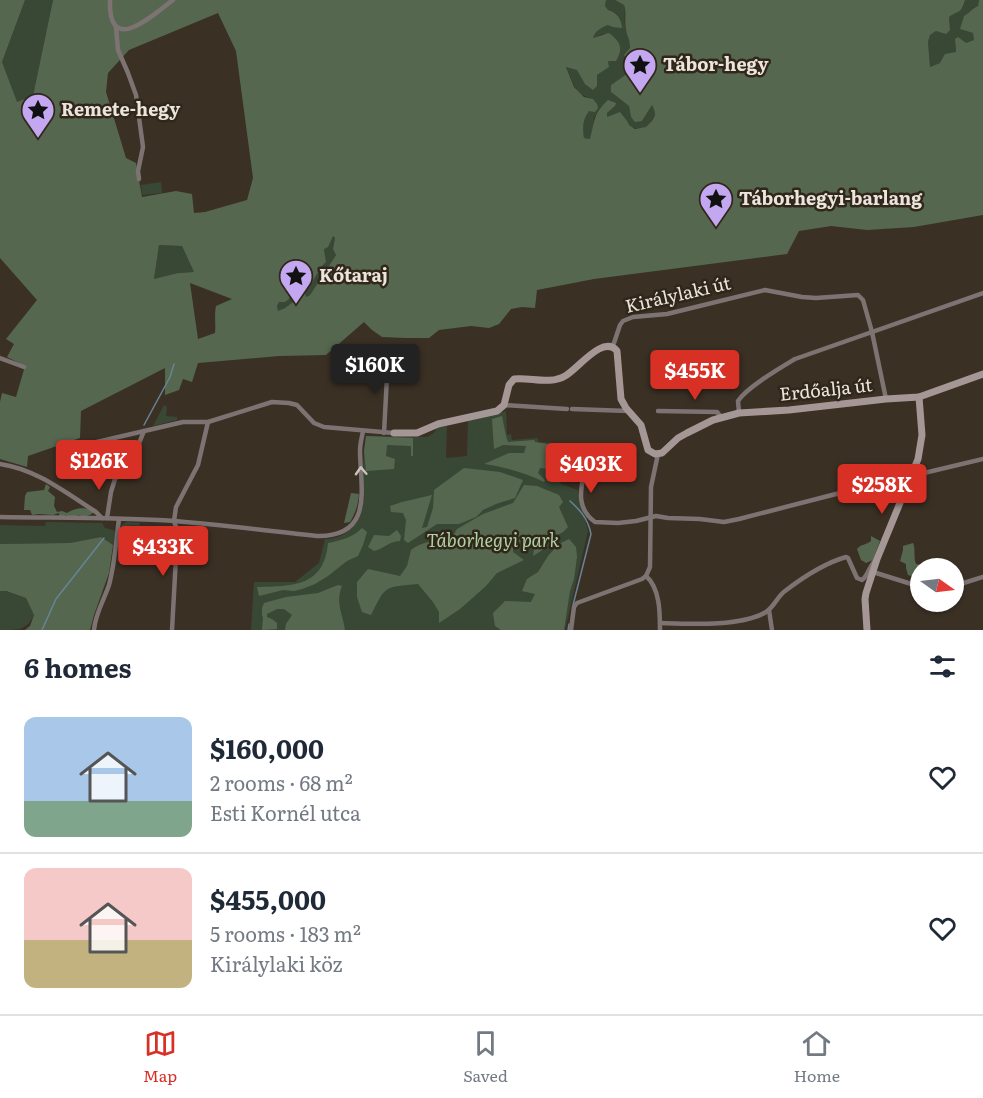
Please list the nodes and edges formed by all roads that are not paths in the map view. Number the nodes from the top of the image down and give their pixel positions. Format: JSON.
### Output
{"nodes":[{"id":1,"x":110,"y":0,"type":"edge"},
{"id":2,"x":173,"y":0,"type":"edge"},
{"id":3,"x":116,"y":27,"type":"junction"},
{"id":4,"x":139,"y":179,"type":"dead end"},
{"id":5,"x":983,"y":293,"type":"edge"},
{"id":6,"x":870,"y":323,"type":"junction"},
{"id":7,"x":884,"y":328,"type":"junction"},
{"id":8,"x":872,"y":332,"type":"junction"},
{"id":9,"x":613,"y":346,"type":"junction"},
{"id":10,"x":0,"y":357,"type":"edge"},
{"id":11,"x":388,"y":358,"type":"dead end"},
{"id":12,"x":24,"y":367,"type":"dead end"},
{"id":13,"x":983,"y":374,"type":"edge"},
{"id":14,"x":919,"y":397,"type":"junction"},
{"id":15,"x":886,"y":399,"type":"junction"},
{"id":16,"x":504,"y":405,"type":"junction"},
{"id":17,"x":628,"y":411,"type":"junction"},
{"id":18,"x":658,"y":411,"type":"dead end"},
{"id":19,"x":739,"y":413,"type":"junction"},
{"id":20,"x":721,"y":417,"type":"junction"},
{"id":21,"x":208,"y":422,"type":"junction"},
{"id":22,"x":144,"y":431,"type":"junction"},
{"id":23,"x":363,"y":431,"type":"junction"},
{"id":24,"x":384,"y":433,"type":"junction"},
{"id":25,"x":394,"y":433,"type":"joint"},
{"id":26,"x":84,"y":445,"type":"dead end"},
{"id":27,"x":658,"y":454,"type":"junction"},
{"id":28,"x":983,"y":459,"type":"edge"},
{"id":29,"x":0,"y":464,"type":"edge"},
{"id":30,"x":584,"y":473,"type":"dead end"},
{"id":31,"x":911,"y":477,"type":"junction"},
{"id":32,"x":0,"y":517,"type":"edge"},
{"id":33,"x":650,"y":517,"type":"junction"},
{"id":34,"x":105,"y":518,"type":"junction"},
{"id":35,"x":119,"y":519,"type":"junction"},
{"id":36,"x":174,"y":521,"type":"junction"},
{"id":37,"x":877,"y":559,"type":"junction"},
{"id":38,"x":873,"y":572,"type":"junction"},
{"id":39,"x":646,"y":576,"type":"junction"},
{"id":40,"x":983,"y":577,"type":"edge"},
{"id":41,"x":964,"y":583,"type":"edge"},
{"id":42,"x":910,"y":584,"type":"edge"},
{"id":43,"x":769,"y":610,"type":"junction"},
{"id":44,"x":660,"y":623,"type":"junction"},
{"id":45,"x":94,"y":630,"type":"edge"},
{"id":46,"x":172,"y":630,"type":"edge"},
{"id":47,"x":571,"y":630,"type":"edge"},
{"id":48,"x":660,"y":630,"type":"edge"},
{"id":49,"x":772,"y":630,"type":"edge"},
{"id":50,"x":867,"y":630,"type":"edge"}],
"edges":[{"from":1,"to":3,"type":"street"},
{"from":2,"to":3,"type":"street"},
{"from":3,"to":4,"type":"street"},
{"from":5,"to":7,"type":"street"},
{"from":6,"to":7,"type":"street"},
{"from":6,"to":8,"type":"street","name":"Királylaki út"},
{"from":6,"to":9,"type":"street","name":"Királylaki út"},
{"from":7,"to":8,"type":"street"},
{"from":8,"to":15,"type":"street","name":"Királylaki út"},
{"from":8,"to":19,"type":"street"},
{"from":9,"to":16,"type":"street"},
{"from":9,"to":17,"type":"street"},
{"from":10,"to":12,"type":"street"},
{"from":11,"to":24,"type":"street"},
{"from":13,"to":14,"type":"street","name":"Erdőalja út"},
{"from":14,"to":15,"type":"street","name":"Erdőalja út"},
{"from":14,"to":31,"type":"street"},
{"from":15,"to":19,"type":"street","name":"Erdőalja út"},
{"from":16,"to":17,"type":"street"},
{"from":16,"to":25,"type":"street"},
{"from":17,"to":27,"type":"street"},
{"from":18,"to":20,"type":"street"},
{"from":19,"to":20,"type":"street","name":"Erdőalja út"},
{"from":20,"to":27,"type":"street","name":"Erdőalja út"},
{"from":21,"to":22,"type":"street"},
{"from":21,"to":23,"type":"street"},
{"from":21,"to":36,"type":"street"},
{"from":22,"to":26,"type":"street"},
{"from":22,"to":34,"type":"street"},
{"from":23,"to":24,"type":"street"},
{"from":36,"to":23,"type":"street","one_way":true},
{"from":24,"to":25,"type":"street"},
{"from":27,"to":33,"type":"street"},
{"from":28,"to":31,"type":"street"},
{"from":29,"to":34,"type":"street"},
{"from":30,"to":33,"type":"street"},
{"from":31,"to":33,"type":"street"},
{"from":31,"to":37,"type":"street"},
{"from":32,"to":34,"type":"street"},
{"from":33,"to":39,"type":"street"},
{"from":34,"to":35,"type":"street"},
{"from":35,"to":36,"type":"street"},
{"from":35,"to":45,"type":"street"},
{"from":36,"to":46,"type":"street"},
{"from":37,"to":38,"type":"street"},
{"from":37,"to":43,"type":"street"},
{"from":38,"to":42,"type":"street"},
{"from":38,"to":50,"type":"street"},
{"from":39,"to":44,"type":"street"},
{"from":39,"to":47,"type":"street"},
{"from":40,"to":41,"type":"street"},
{"from":43,"to":44,"type":"street"},
{"from":43,"to":49,"type":"street"},
{"from":44,"to":48,"type":"street"}]}
